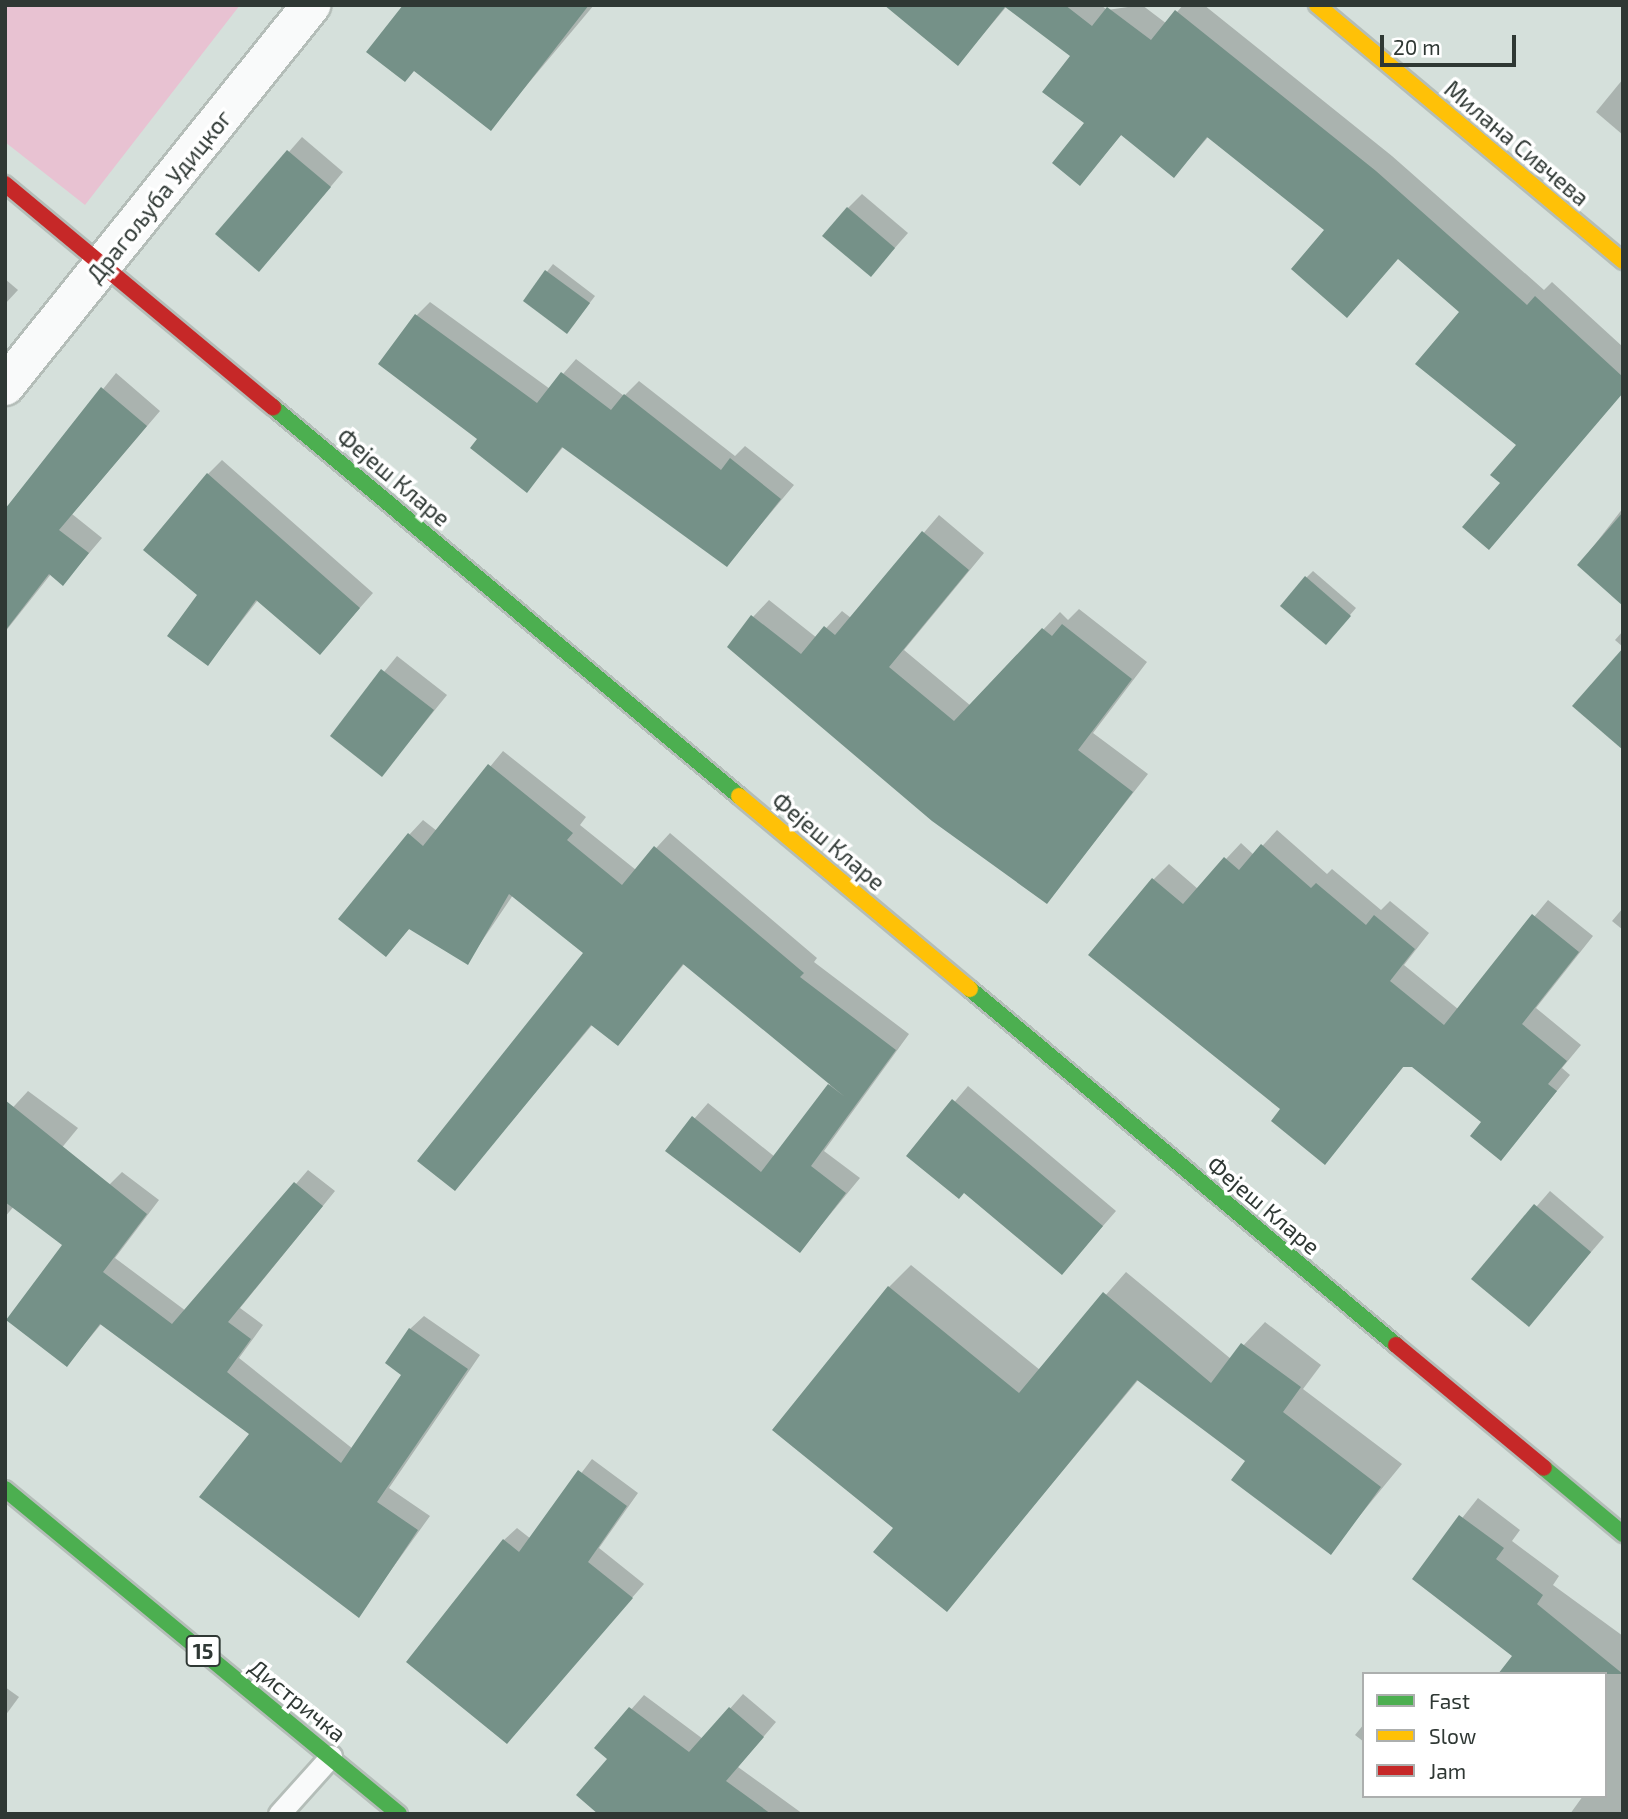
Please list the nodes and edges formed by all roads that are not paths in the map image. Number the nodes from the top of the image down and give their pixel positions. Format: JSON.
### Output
{"nodes":[{"id":1,"x":311,"y":5,"type":"edge"},
{"id":2,"x":1317,"y":5,"type":"edge"},
{"id":3,"x":5,"y":184,"type":"edge"},
{"id":4,"x":1623,"y":261,"type":"edge"},
{"id":5,"x":104,"y":265,"type":"junction"},
{"id":6,"x":5,"y":386,"type":"edge"},
{"id":7,"x":5,"y":1489,"type":"edge"},
{"id":8,"x":1623,"y":1534,"type":"edge"},
{"id":9,"x":331,"y":1756,"type":"junction"},
{"id":10,"x":279,"y":1814,"type":"edge"},
{"id":11,"x":399,"y":1814,"type":"edge"}],
"edges":[{"from":1,"to":5,"type":"street","name":"Драгољуба Удицког"},
{"from":2,"to":4,"type":"street","name":"Милана Сивчева"},
{"from":3,"to":5,"type":"street","name":"Фејеш Кларе"},
{"from":5,"to":6,"type":"street","name":"Драгољуба Удицког"},
{"from":5,"to":8,"type":"street","name":"Фејеш Кларе"},
{"from":7,"to":9,"type":"street","name":"Дистричка","number":"15"},
{"from":9,"to":10,"type":"lane"},
{"from":9,"to":11,"type":"street","name":"Дистричка","number":"15"}]}
